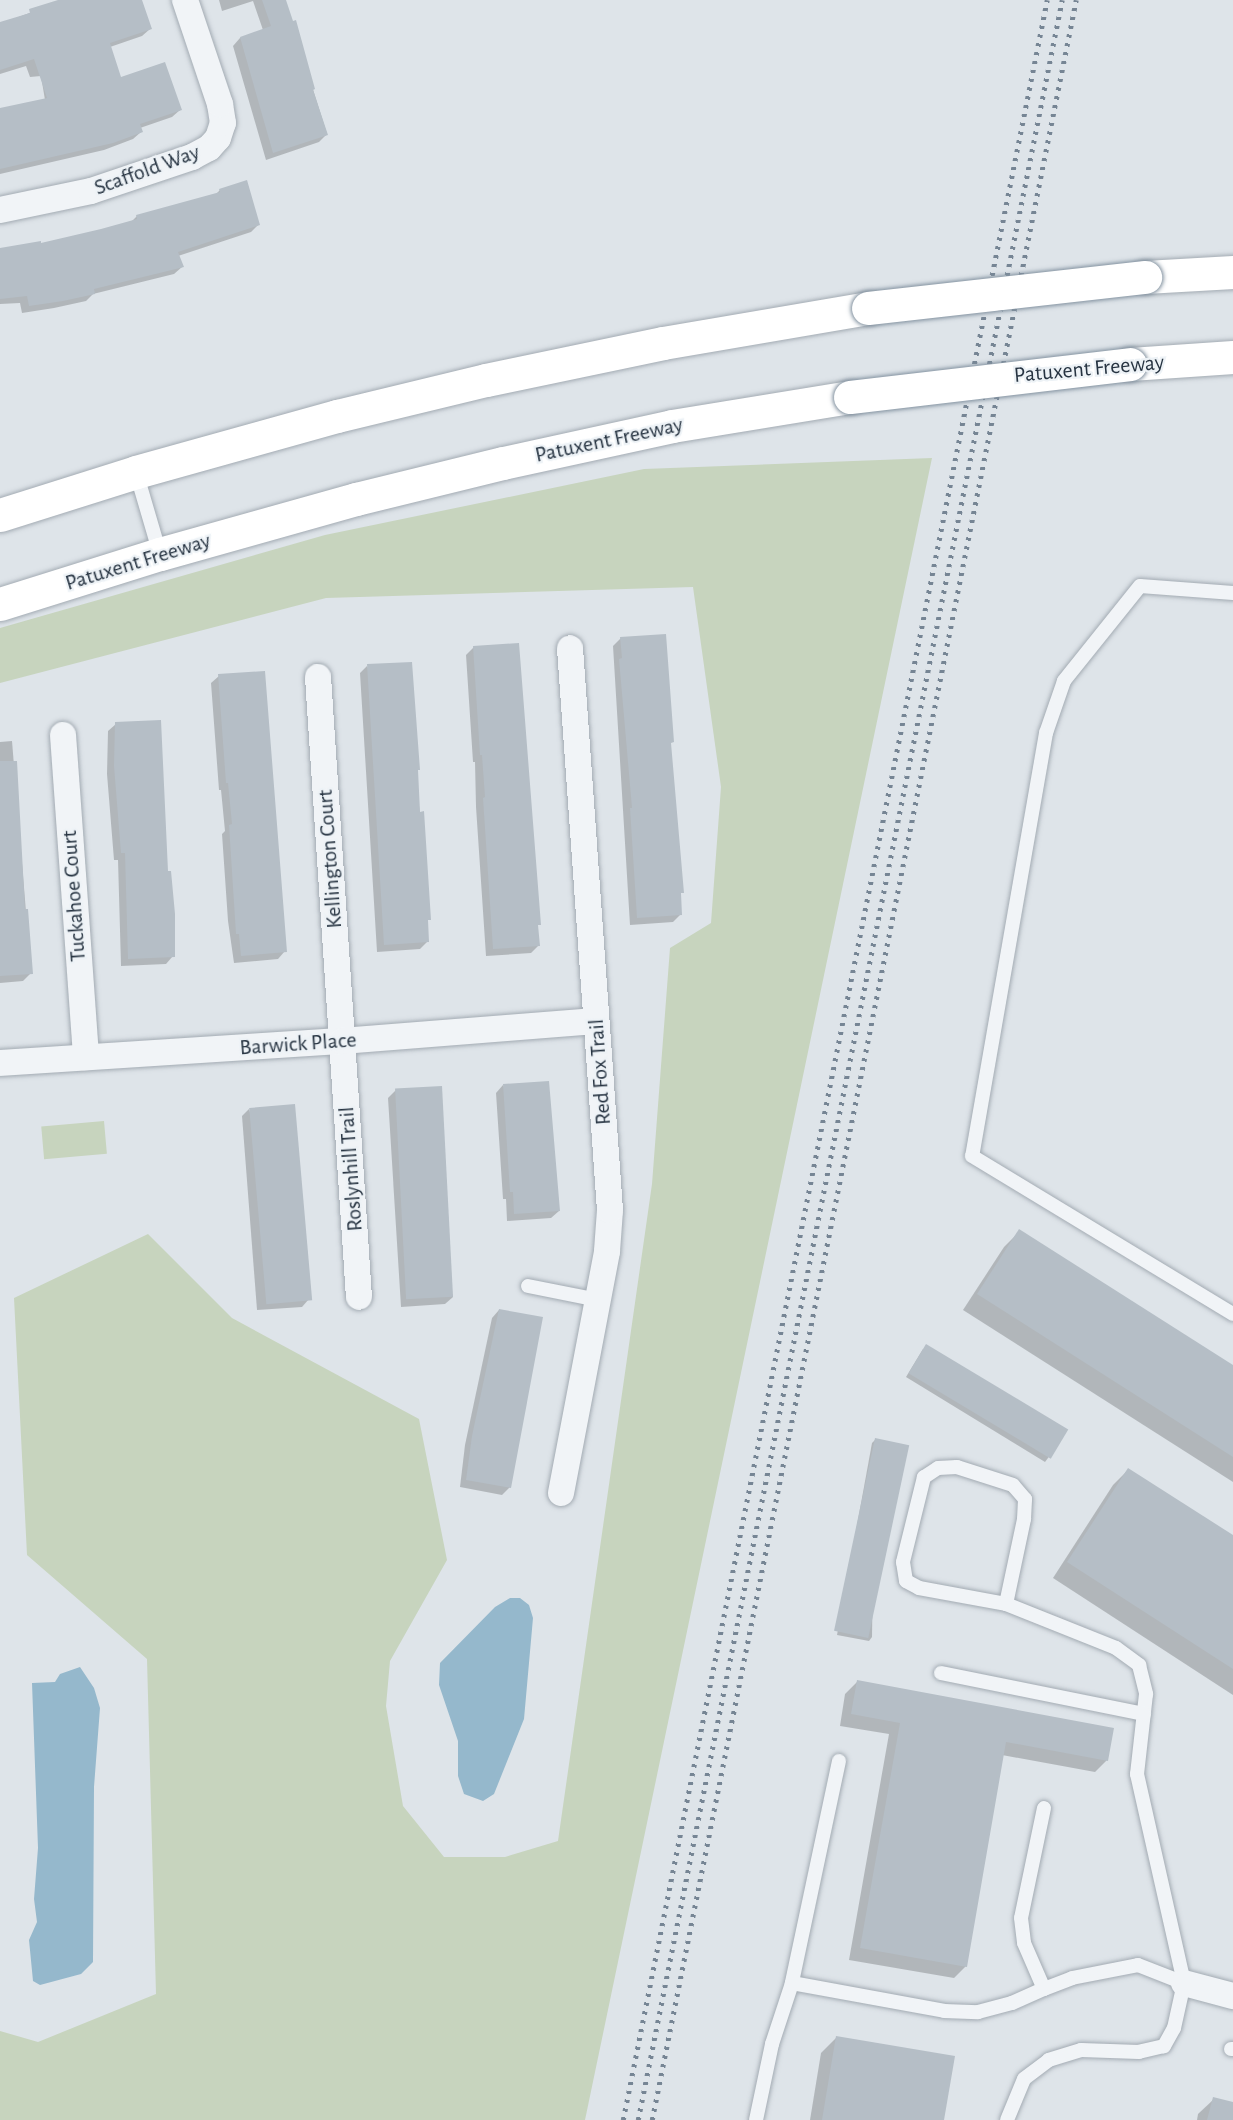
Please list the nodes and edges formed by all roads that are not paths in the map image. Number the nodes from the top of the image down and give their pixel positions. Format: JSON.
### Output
{"nodes":[{"id":1,"x":185,"y":0,"type":"edge"},
{"id":2,"x":0,"y":210,"type":"edge"},
{"id":3,"x":1233,"y":272,"type":"edge"},
{"id":4,"x":1233,"y":357,"type":"edge"},
{"id":5,"x":1144,"y":363,"type":"junction"},
{"id":6,"x":1233,"y":367,"type":"edge"},
{"id":7,"x":136,"y":472,"type":"junction"},
{"id":8,"x":0,"y":515,"type":"edge"},
{"id":9,"x":160,"y":554,"type":"junction"},
{"id":10,"x":1233,"y":594,"type":"edge"},
{"id":11,"x":0,"y":604,"type":"edge"},
{"id":12,"x":570,"y":648,"type":"dead end"},
{"id":13,"x":318,"y":677,"type":"dead end"},
{"id":14,"x":63,"y":735,"type":"dead end"},
{"id":15,"x":596,"y":1021,"type":"junction"},
{"id":16,"x":342,"y":1041,"type":"junction"},
{"id":17,"x":86,"y":1058,"type":"junction"},
{"id":18,"x":0,"y":1063,"type":"edge"},
{"id":19,"x":528,"y":1286,"type":"dead end"},
{"id":20,"x":359,"y":1297,"type":"dead end"},
{"id":21,"x":598,"y":1300,"type":"junction"},
{"id":22,"x":1233,"y":1314,"type":"edge"},
{"id":23,"x":561,"y":1493,"type":"dead end"},
{"id":24,"x":1006,"y":1604,"type":"junction"},
{"id":25,"x":941,"y":1673,"type":"dead end"},
{"id":26,"x":1144,"y":1714,"type":"junction"},
{"id":27,"x":839,"y":1761,"type":"dead end"},
{"id":28,"x":1044,"y":1808,"type":"dead end"},
{"id":29,"x":792,"y":1983,"type":"junction"},
{"id":30,"x":1184,"y":1983,"type":"junction"},
{"id":31,"x":1044,"y":1989,"type":"junction"},
{"id":32,"x":1233,"y":1996,"type":"edge"},
{"id":33,"x":756,"y":2120,"type":"edge"},
{"id":34,"x":1007,"y":2120,"type":"edge"}],
"edges":[{"from":1,"to":2,"type":"street","name":"Scaffold Way"},
{"from":3,"to":7,"type":"highway","bridge":true},
{"from":4,"to":5,"type":"highway","name":"Patuxent Freeway"},
{"from":5,"to":6,"type":"highway"},
{"from":5,"to":9,"type":"highway","name":"Patuxent Freeway","bridge":true},
{"from":7,"to":8,"type":"highway"},
{"from":7,"to":9,"type":"lane"},
{"from":9,"to":11,"type":"highway","name":"Patuxent Freeway"},
{"from":10,"to":22,"type":"lane"},
{"from":12,"to":15,"type":"street","name":"Red Fox Trail"},
{"from":13,"to":16,"type":"street","name":"Kellington Court"},
{"from":14,"to":17,"type":"street","name":"Tuckahoe Court"},
{"from":15,"to":16,"type":"street","name":"Barwick Place"},
{"from":15,"to":21,"type":"street","name":"Red Fox Trail"},
{"from":16,"to":17,"type":"street","name":"Barwick Place"},
{"from":16,"to":20,"type":"street","name":"Roslynhill Trail"},
{"from":17,"to":18,"type":"street","name":"Barwick Place"},
{"from":19,"to":21,"type":"lane"},
{"from":21,"to":23,"type":"street","name":"Red Fox Trail"},
{"from":24,"to":24,"type":"lane"},
{"from":24,"to":26,"type":"lane"},
{"from":25,"to":26,"type":"lane"},
{"from":26,"to":30,"type":"lane"},
{"from":27,"to":29,"type":"lane"},
{"from":28,"to":31,"type":"lane"},
{"from":29,"to":31,"type":"lane"},
{"from":29,"to":33,"type":"lane"},
{"from":30,"to":31,"type":"lane"},
{"from":30,"to":32,"type":"street"},
{"from":30,"to":34,"type":"lane"}]}
